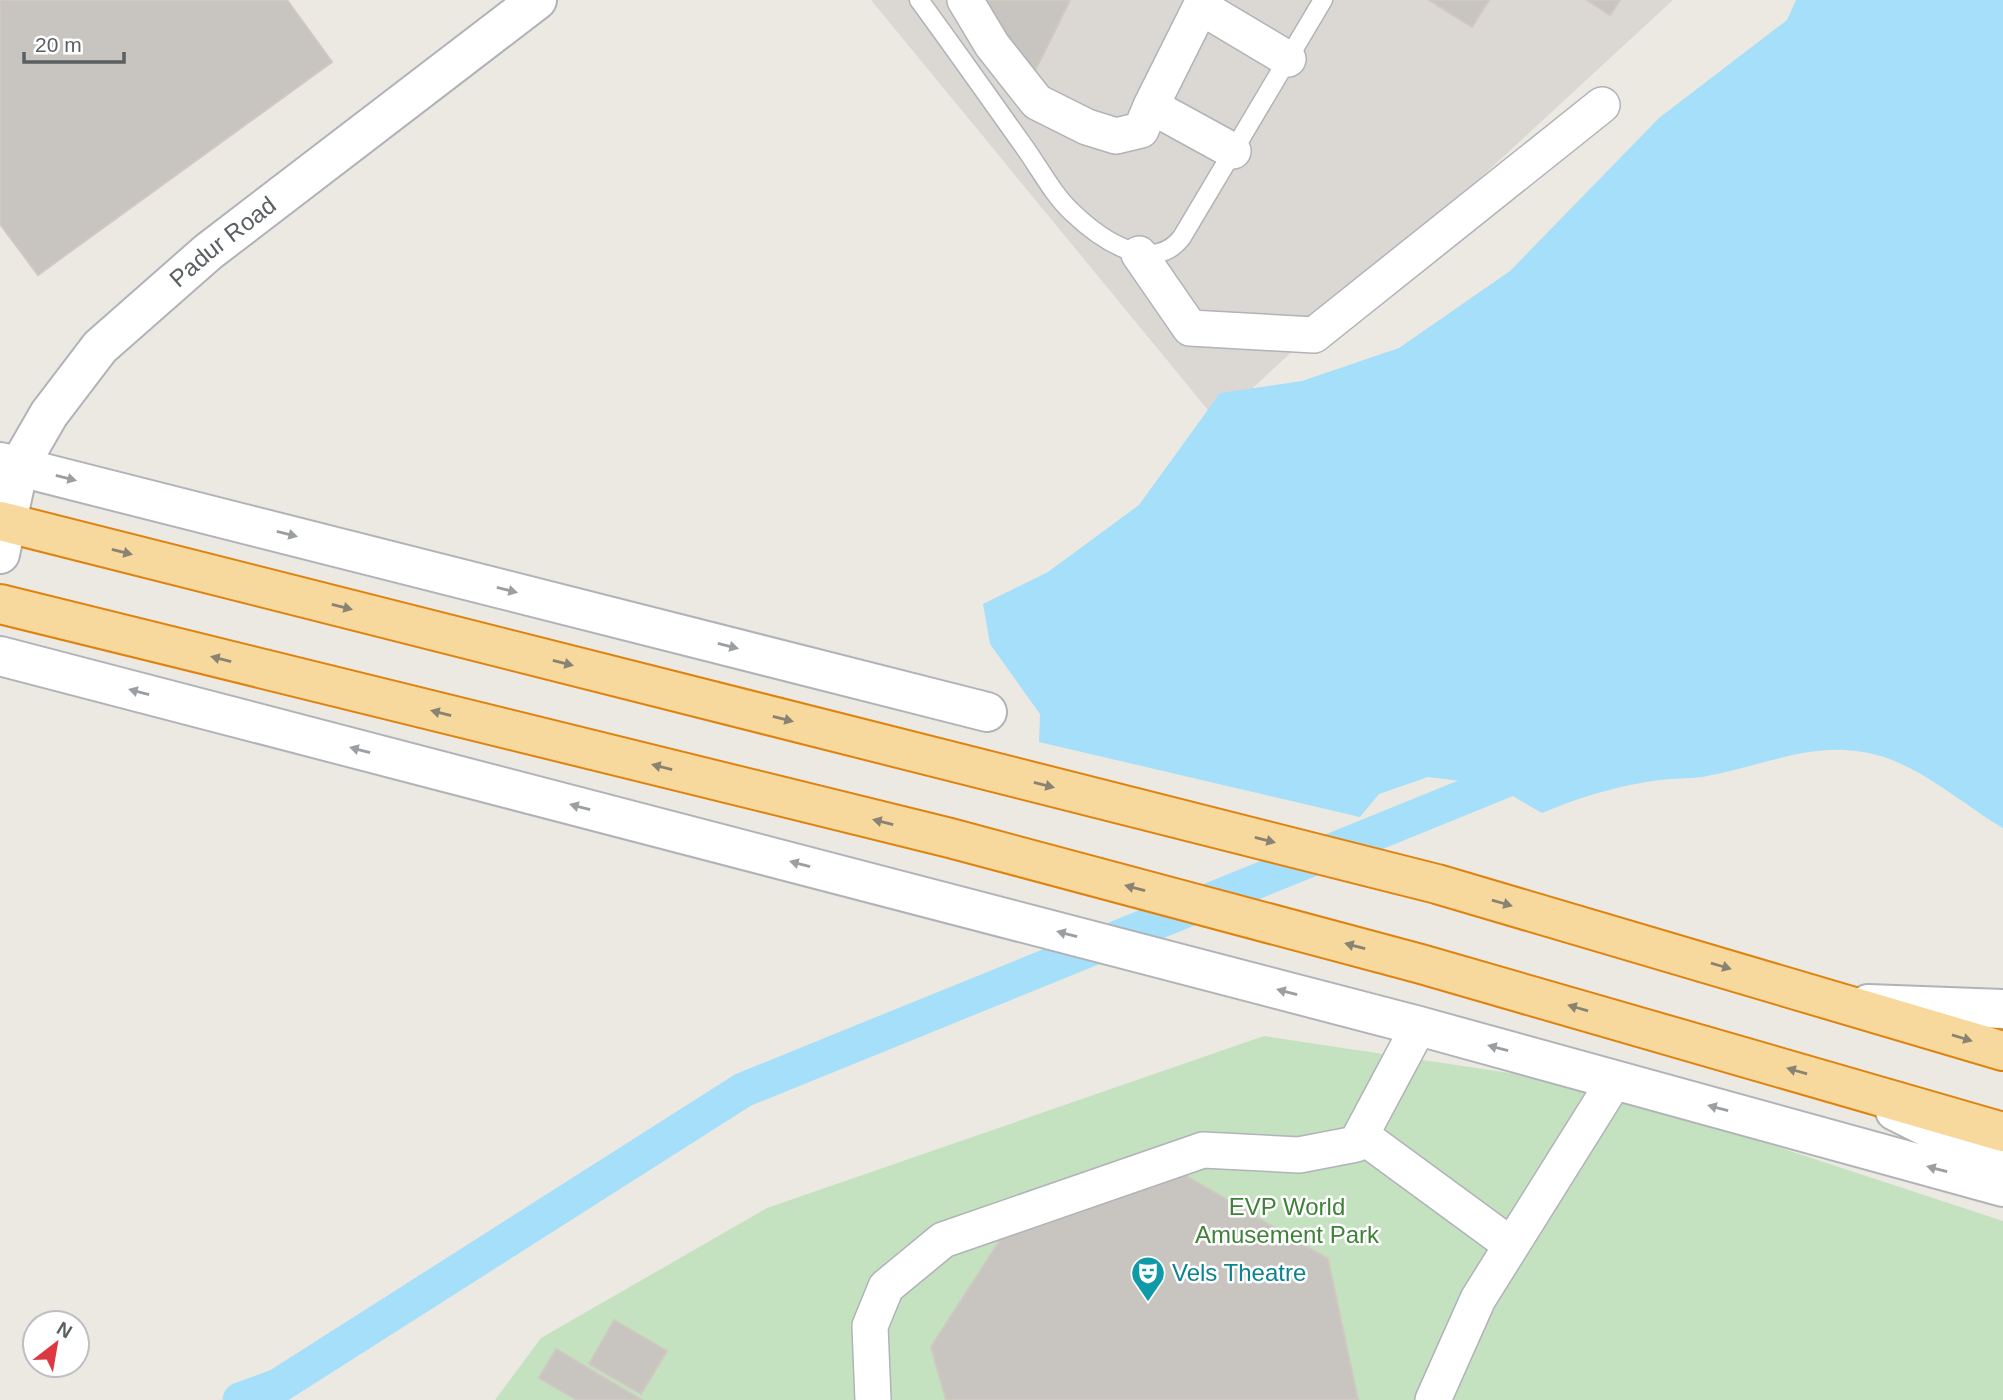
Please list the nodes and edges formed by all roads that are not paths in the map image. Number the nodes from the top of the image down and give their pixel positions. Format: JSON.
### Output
{"nodes":[{"id":1,"x":537,"y":0,"type":"edge"},
{"id":2,"x":919,"y":0,"type":"edge"},
{"id":3,"x":965,"y":0,"type":"edge"},
{"id":4,"x":1323,"y":0,"type":"edge"},
{"id":5,"x":1203,"y":3,"type":"edge"},
{"id":6,"x":1289,"y":59,"type":"junction"},
{"id":7,"x":1602,"y":105,"type":"dead end"},
{"id":8,"x":1151,"y":106,"type":"junction"},
{"id":9,"x":1234,"y":151,"type":"junction"},
{"id":10,"x":1139,"y":254,"type":"junction"},
{"id":11,"x":10,"y":464,"type":"edge"},
{"id":12,"x":3,"y":533,"type":"edge"},
{"id":13,"x":0,"y":604,"type":"edge"},
{"id":14,"x":0,"y":656,"type":"edge"},
{"id":15,"x":987,"y":712,"type":"dead end"},
{"id":16,"x":1848,"y":1003,"type":"junction"},
{"id":17,"x":2003,"y":1009,"type":"edge"},
{"id":18,"x":1410,"y":1024,"type":"junction"},
{"id":19,"x":2003,"y":1051,"type":"edge"},
{"id":20,"x":1615,"y":1080,"type":"junction"},
{"id":21,"x":1840,"y":1083,"type":"junction"},
{"id":22,"x":2003,"y":1132,"type":"edge"},
{"id":23,"x":1361,"y":1135,"type":"junction"},
{"id":24,"x":2003,"y":1165,"type":"edge"},
{"id":25,"x":2003,"y":1187,"type":"edge"},
{"id":26,"x":1511,"y":1245,"type":"junction"},
{"id":27,"x":873,"y":1400,"type":"edge"},
{"id":28,"x":1433,"y":1400,"type":"edge"}],
"edges":[{"from":1,"to":11,"type":"street","name":"Padur Road"},
{"from":2,"to":10,"type":"lane"},
{"from":3,"to":8,"type":"street"},
{"from":4,"to":6,"type":"lane"},
{"from":5,"to":6,"type":"street"},
{"from":5,"to":8,"type":"street"},
{"from":6,"to":9,"type":"lane"},
{"from":7,"to":10,"type":"street"},
{"from":8,"to":9,"type":"street"},
{"from":9,"to":10,"type":"lane"},
{"from":11,"to":12,"type":"street","name":"Padur Road"},
{"from":11,"to":15,"type":"street","one_way":true},
{"from":12,"to":16,"type":"highway","one_way":true},
{"from":21,"to":13,"type":"highway","one_way":true},
{"from":18,"to":14,"type":"street","one_way":true},
{"from":16,"to":17,"type":"street"},
{"from":16,"to":19,"type":"highway","one_way":true},
{"from":20,"to":18,"type":"street","one_way":true},
{"from":18,"to":23,"type":"street"},
{"from":25,"to":20,"type":"street","one_way":true},
{"from":20,"to":26,"type":"street"},
{"from":21,"to":22,"type":"highway"},
{"from":21,"to":24,"type":"street"},
{"from":23,"to":26,"type":"street"},
{"from":23,"to":27,"type":"street"},
{"from":26,"to":28,"type":"street"}]}
